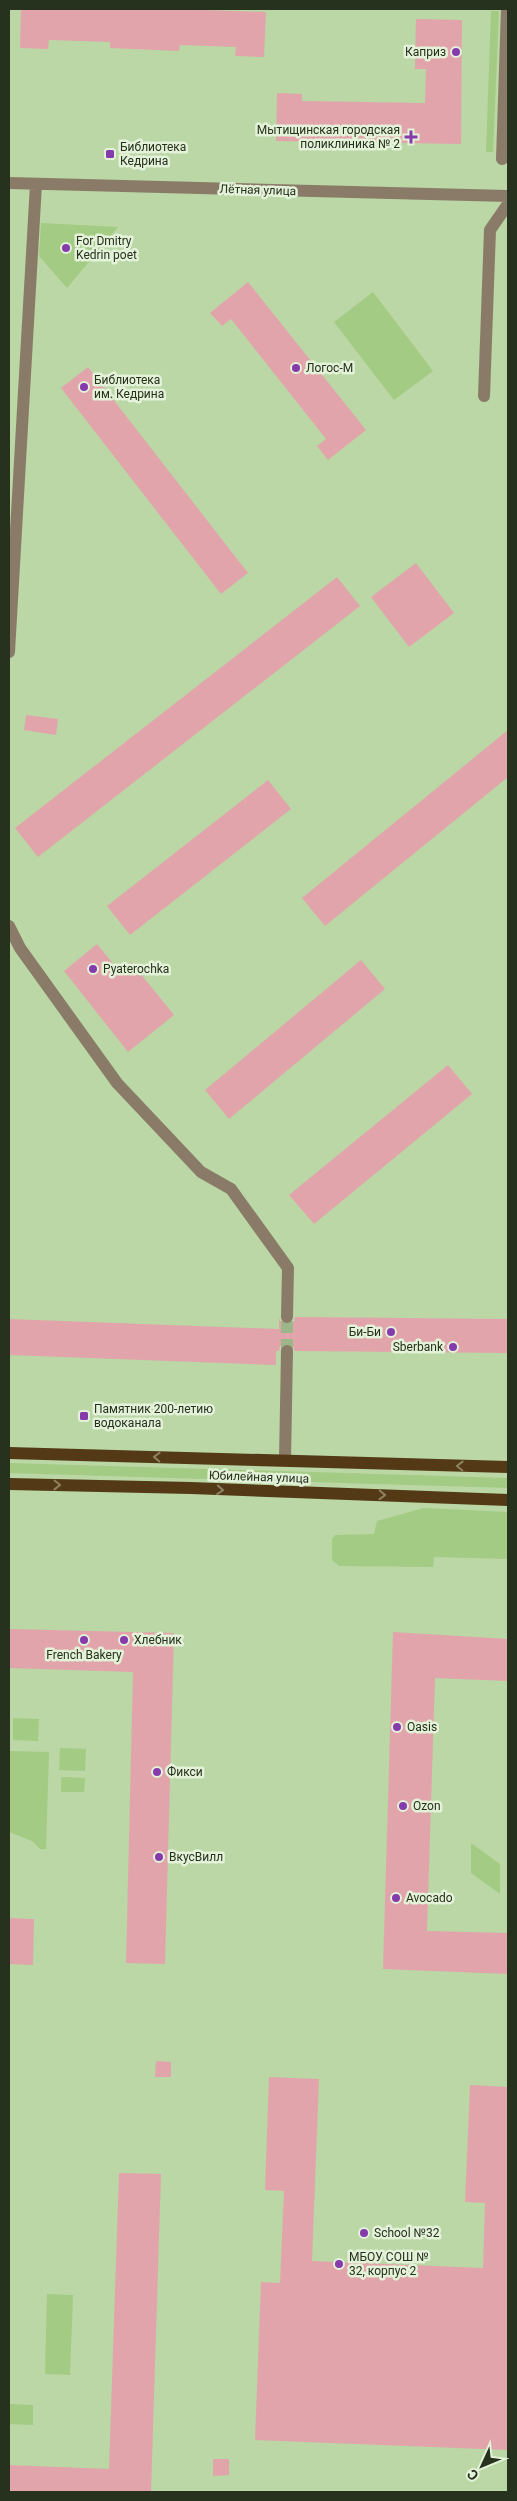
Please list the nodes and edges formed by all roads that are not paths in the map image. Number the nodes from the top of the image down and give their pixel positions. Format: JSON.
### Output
{"nodes":[{"id":1,"x":507,"y":9,"type":"edge"},
{"id":2,"x":502,"y":159,"type":"dead end"},
{"id":3,"x":9,"y":183,"type":"edge"},
{"id":4,"x":36,"y":184,"type":"junction"},
{"id":5,"x":508,"y":196,"type":"edge"},
{"id":6,"x":508,"y":204,"type":"edge"},
{"id":7,"x":484,"y":396,"type":"dead end"},
{"id":8,"x":9,"y":652,"type":"edge"},
{"id":9,"x":9,"y":926,"type":"edge"},
{"id":10,"x":287,"y":1317,"type":"tunnel mouth"},
{"id":11,"x":287,"y":1351,"type":"tunnel mouth"},
{"id":12,"x":9,"y":1453,"type":"edge"},
{"id":13,"x":285,"y":1460,"type":"junction"},
{"id":14,"x":508,"y":1467,"type":"edge"},
{"id":15,"x":9,"y":1484,"type":"edge"},
{"id":16,"x":508,"y":1500,"type":"edge"}],
"edges":[{"from":1,"to":2,"type":"street"},
{"from":3,"to":4,"type":"street","name":"Лётная улица"},
{"from":4,"to":5,"type":"street","name":"Лётная улица"},
{"from":4,"to":8,"type":"street"},
{"from":6,"to":7,"type":"street"},
{"from":9,"to":10,"type":"street"},
{"from":11,"to":13,"type":"street"},
{"from":13,"to":12,"type":"main road","name":"Юбилейная улица","one_way":true},
{"from":14,"to":13,"type":"main road","name":"Юбилейная улица","one_way":true},
{"from":15,"to":16,"type":"main road","name":"Юбилейная улица","one_way":true}]}
